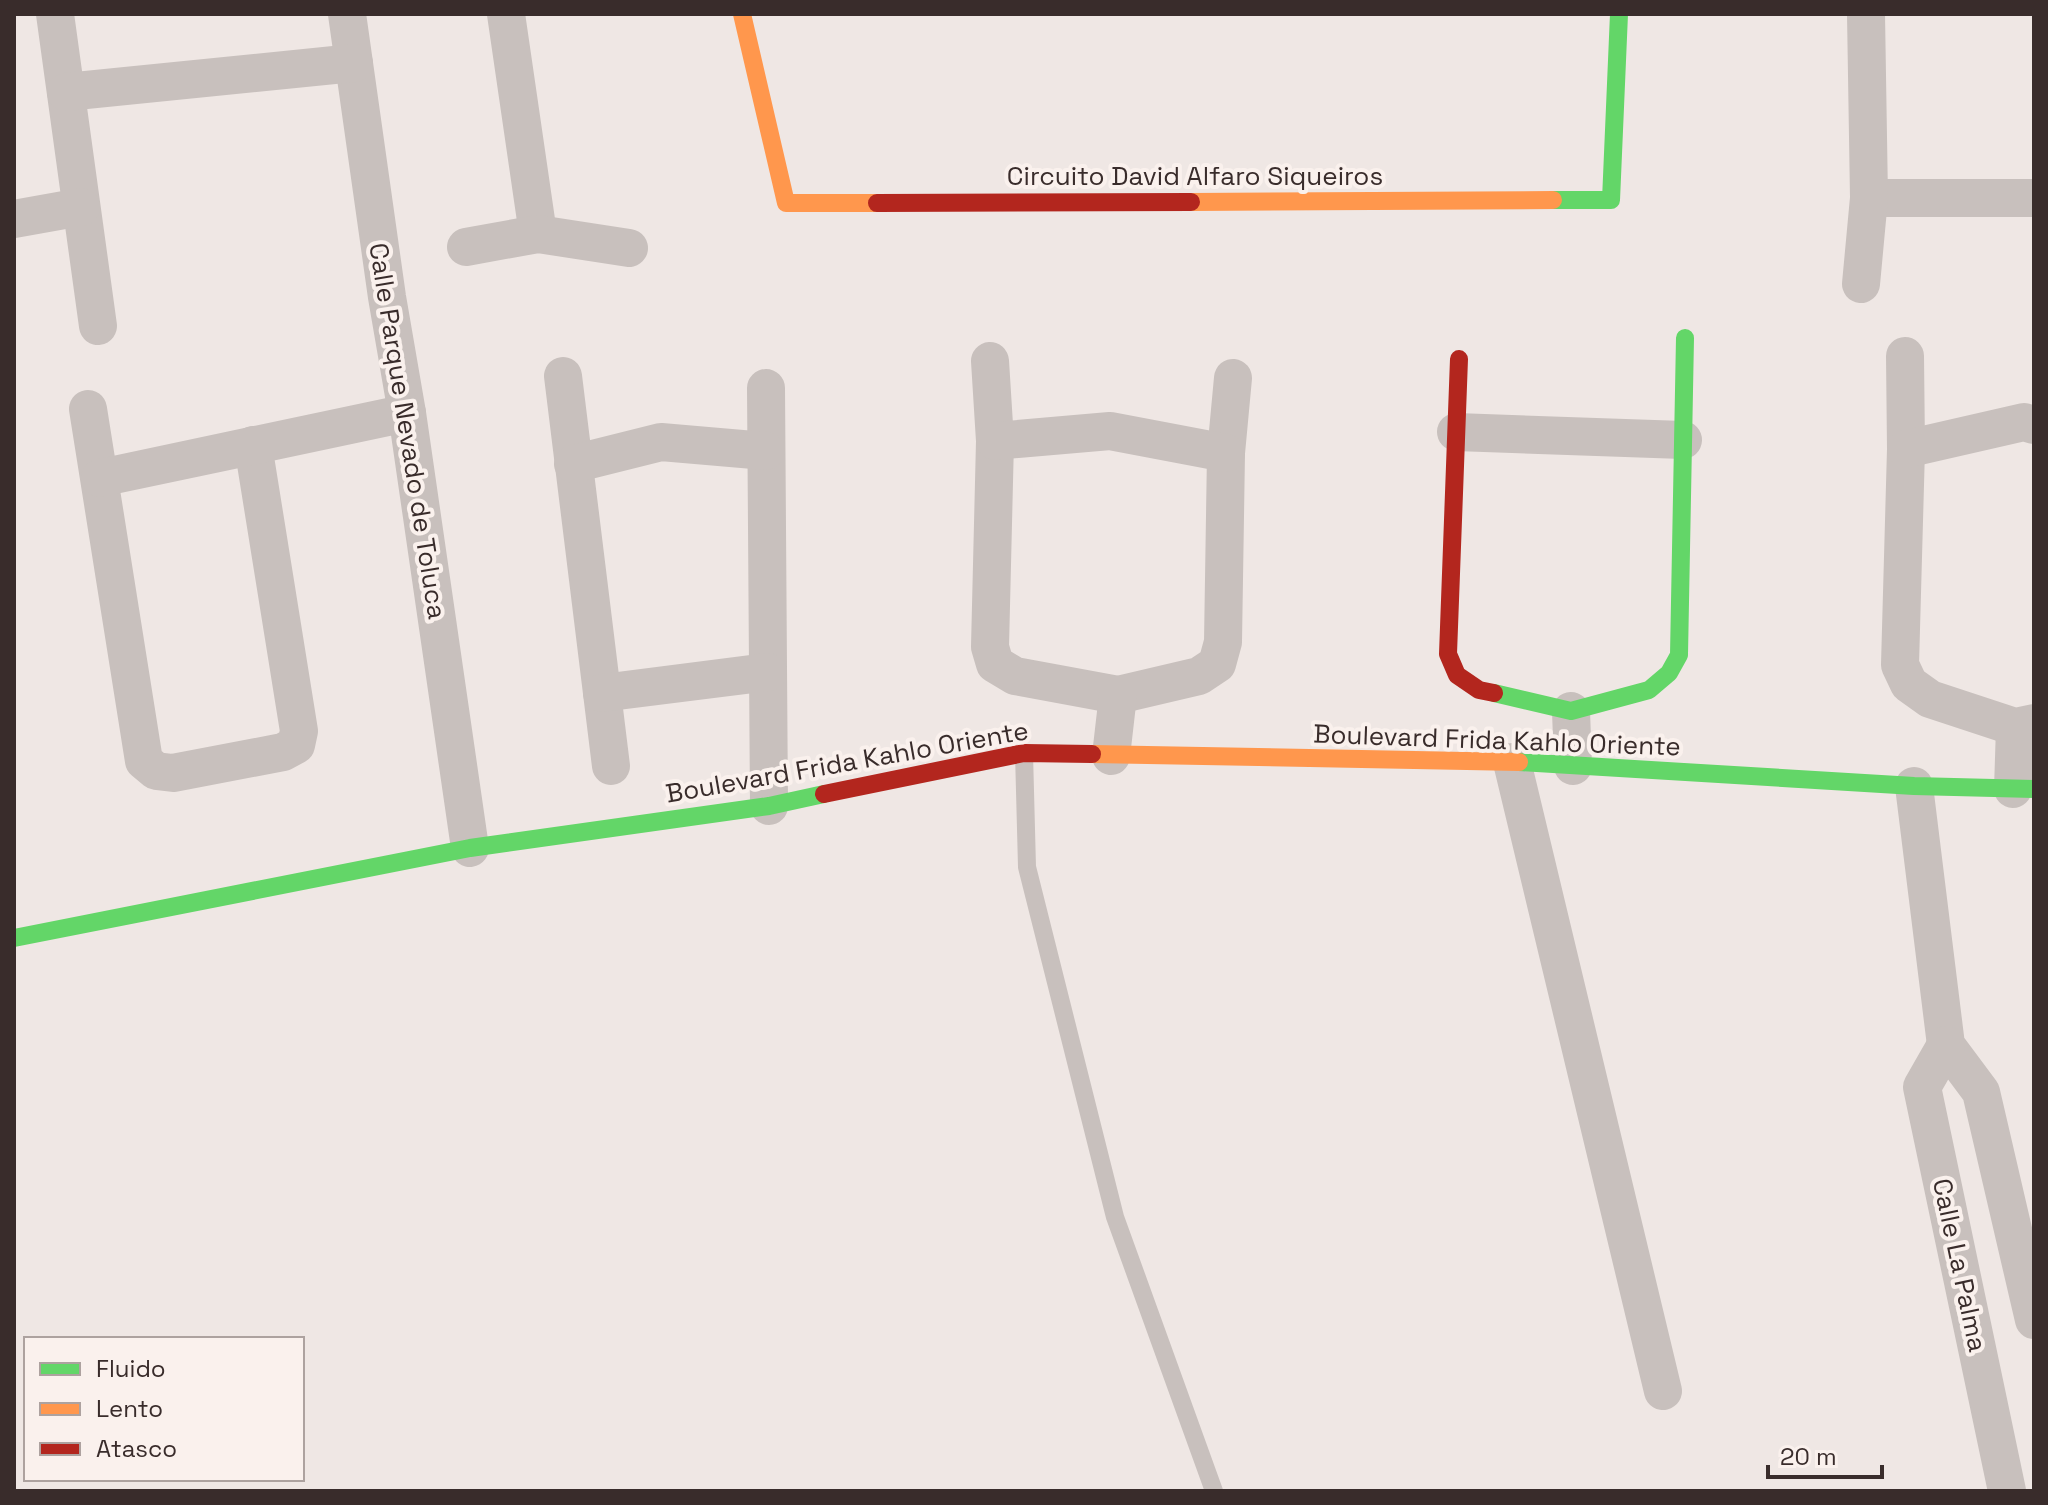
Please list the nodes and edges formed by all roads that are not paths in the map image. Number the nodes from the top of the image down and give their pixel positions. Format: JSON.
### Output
{"nodes":[{"id":1,"x":55,"y":14,"type":"edge"},
{"id":2,"x":347,"y":14,"type":"edge"},
{"id":3,"x":506,"y":14,"type":"edge"},
{"id":4,"x":742,"y":14,"type":"edge"},
{"id":5,"x":1619,"y":14,"type":"edge"},
{"id":6,"x":1866,"y":14,"type":"edge"},
{"id":7,"x":354,"y":63,"type":"junction"},
{"id":8,"x":66,"y":92,"type":"junction"},
{"id":9,"x":1869,"y":198,"type":"junction"},
{"id":10,"x":2034,"y":198,"type":"edge"},
{"id":11,"x":81,"y":207,"type":"junction"},
{"id":12,"x":14,"y":219,"type":"edge"},
{"id":13,"x":538,"y":234,"type":"junction"},
{"id":14,"x":466,"y":247,"type":"dead end"},
{"id":15,"x":629,"y":248,"type":"dead end"},
{"id":16,"x":1861,"y":284,"type":"dead end"},
{"id":17,"x":98,"y":326,"type":"dead end"},
{"id":18,"x":1685,"y":338,"type":"dead end"},
{"id":19,"x":1905,"y":356,"type":"dead end"},
{"id":20,"x":1459,"y":359,"type":"dead end"},
{"id":21,"x":990,"y":361,"type":"dead end"},
{"id":22,"x":563,"y":376,"type":"dead end"},
{"id":23,"x":1233,"y":378,"type":"dead end"},
{"id":24,"x":766,"y":388,"type":"dead end"},
{"id":25,"x":88,"y":409,"type":"dead end"},
{"id":26,"x":407,"y":413,"type":"junction"},
{"id":27,"x":2034,"y":425,"type":"edge"},
{"id":28,"x":1456,"y":432,"type":"junction"},
{"id":29,"x":1683,"y":440,"type":"junction"},
{"id":30,"x":995,"y":441,"type":"junction"},
{"id":31,"x":253,"y":445,"type":"junction"},
{"id":32,"x":1906,"y":449,"type":"junction"},
{"id":33,"x":766,"y":451,"type":"junction"},
{"id":34,"x":1226,"y":453,"type":"junction"},
{"id":35,"x":573,"y":464,"type":"junction"},
{"id":36,"x":100,"y":478,"type":"junction"},
{"id":37,"x":768,"y":672,"type":"junction"},
{"id":38,"x":602,"y":693,"type":"junction"},
{"id":39,"x":1118,"y":695,"type":"junction"},
{"id":40,"x":1571,"y":711,"type":"junction"},
{"id":41,"x":2024,"y":725,"type":"edge"},
{"id":42,"x":1024,"y":753,"type":"junction"},
{"id":43,"x":1111,"y":756,"type":"junction"},
{"id":44,"x":1512,"y":762,"type":"junction"},
{"id":45,"x":611,"y":766,"type":"dead end"},
{"id":46,"x":1573,"y":766,"type":"junction"},
{"id":47,"x":1914,"y":786,"type":"junction"},
{"id":48,"x":2023,"y":789,"type":"edge"},
{"id":49,"x":769,"y":806,"type":"junction"},
{"id":50,"x":470,"y":848,"type":"junction"},
{"id":51,"x":14,"y":938,"type":"edge"},
{"id":52,"x":1946,"y":1045,"type":"junction"},
{"id":53,"x":2034,"y":1320,"type":"edge"},
{"id":54,"x":1663,"y":1391,"type":"dead end"},
{"id":55,"x":1214,"y":1491,"type":"edge"},
{"id":56,"x":2007,"y":1491,"type":"edge"}],
"edges":[{"from":1,"to":8,"type":"street"},
{"from":2,"to":7,"type":"street","name":"Calle Parque Nevado de Toluca"},
{"from":3,"to":13,"type":"street"},
{"from":4,"to":5,"type":"street","name":"Circuito David Alfaro Siqueiros"},
{"from":6,"to":9,"type":"street"},
{"from":7,"to":8,"type":"street"},
{"from":7,"to":26,"type":"street","name":"Calle Parque Nevado de Toluca"},
{"from":8,"to":11,"type":"street"},
{"from":9,"to":10,"type":"street"},
{"from":9,"to":16,"type":"street"},
{"from":11,"to":12,"type":"street"},
{"from":11,"to":17,"type":"street"},
{"from":13,"to":14,"type":"street"},
{"from":13,"to":15,"type":"street"},
{"from":18,"to":29,"type":"street"},
{"from":19,"to":32,"type":"street"},
{"from":20,"to":28,"type":"street"},
{"from":21,"to":30,"type":"street"},
{"from":22,"to":35,"type":"street"},
{"from":23,"to":34,"type":"street"},
{"from":24,"to":33,"type":"street"},
{"from":25,"to":36,"type":"street"},
{"from":26,"to":31,"type":"street"},
{"from":26,"to":50,"type":"street","name":"Calle Parque Nevado de Toluca"},
{"from":27,"to":32,"type":"street"},
{"from":28,"to":29,"type":"street"},
{"from":28,"to":40,"type":"street"},
{"from":29,"to":40,"type":"street"},
{"from":30,"to":34,"type":"street"},
{"from":30,"to":39,"type":"street"},
{"from":31,"to":36,"type":"street"},
{"from":31,"to":36,"type":"street"},
{"from":32,"to":41,"type":"street"},
{"from":33,"to":35,"type":"street"},
{"from":33,"to":37,"type":"street"},
{"from":34,"to":39,"type":"street"},
{"from":35,"to":38,"type":"street"},
{"from":37,"to":38,"type":"street"},
{"from":37,"to":49,"type":"street"},
{"from":38,"to":45,"type":"street"},
{"from":39,"to":43,"type":"street"},
{"from":40,"to":46,"type":"street"},
{"from":41,"to":48,"type":"street"},
{"from":42,"to":43,"type":"street","name":"Boulevard Frida Kahlo Oriente"},
{"from":42,"to":49,"type":"street","name":"Boulevard Frida Kahlo Oriente"},
{"from":42,"to":55,"type":"lane"},
{"from":43,"to":44,"type":"street","name":"Boulevard Frida Kahlo Oriente"},
{"from":44,"to":46,"type":"street","name":"Boulevard Frida Kahlo Oriente"},
{"from":44,"to":54,"type":"street"},
{"from":46,"to":47,"type":"street","name":"Boulevard Frida Kahlo Oriente"},
{"from":47,"to":48,"type":"street","name":"Boulevard Frida Kahlo Oriente"},
{"from":47,"to":52,"type":"street"},
{"from":49,"to":50,"type":"street","name":"Boulevard Frida Kahlo Oriente"},
{"from":50,"to":51,"type":"street","name":"Boulevard Frida Kahlo Oriente"},
{"from":52,"to":53,"type":"street"},
{"from":52,"to":56,"type":"street","name":"Calle La Palma"}]}
